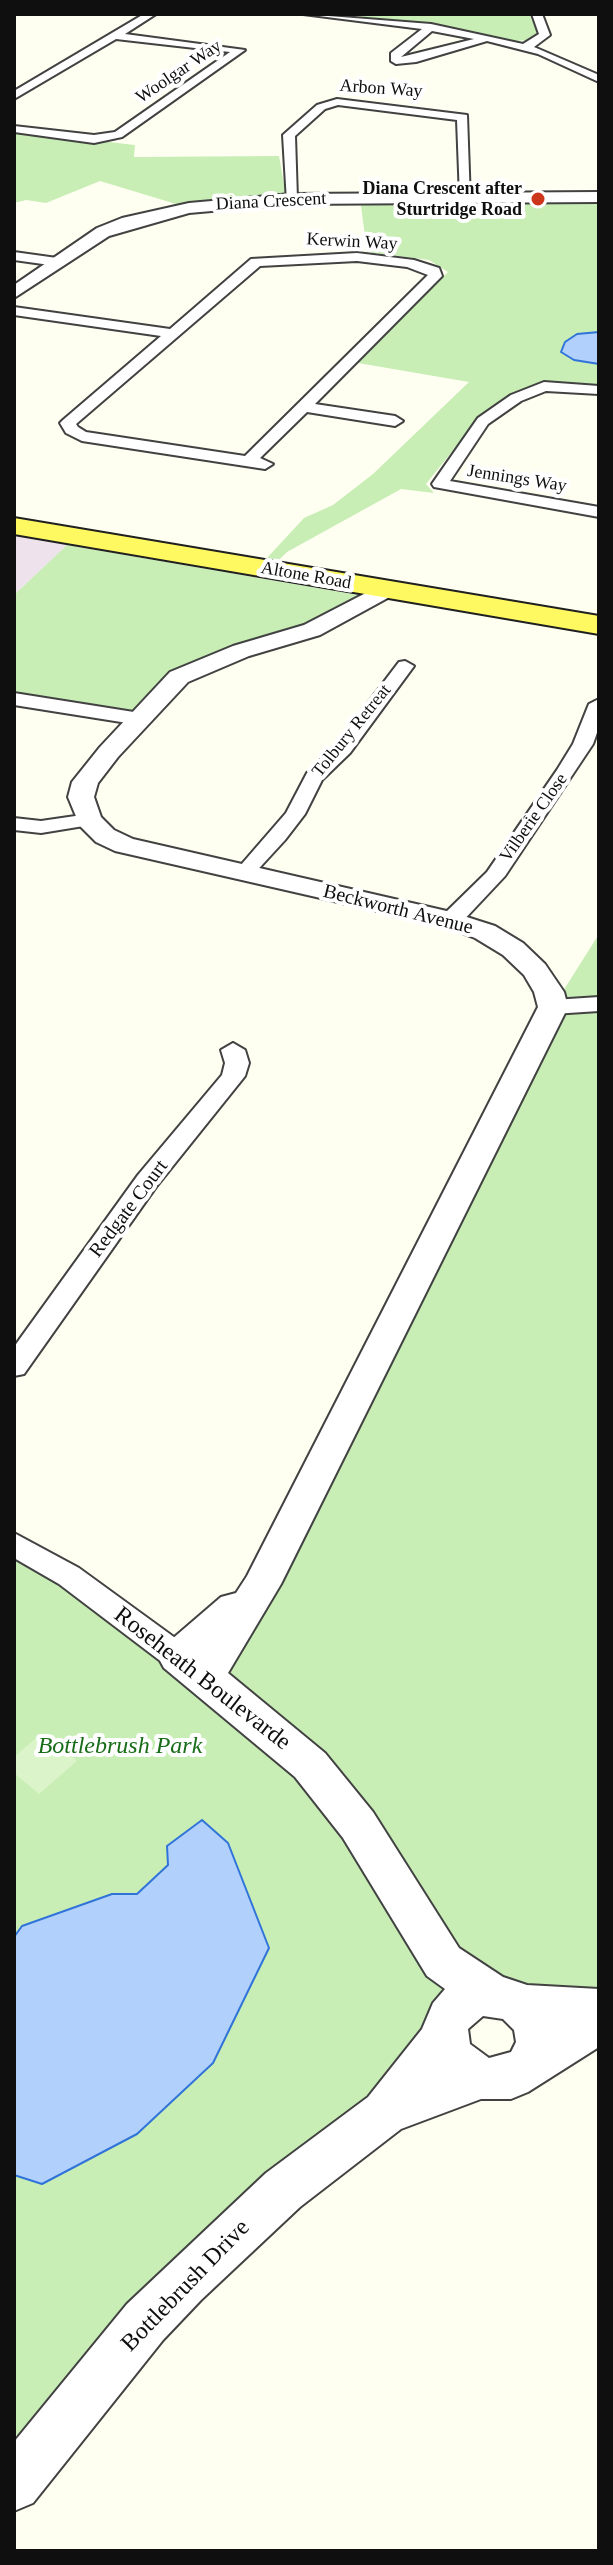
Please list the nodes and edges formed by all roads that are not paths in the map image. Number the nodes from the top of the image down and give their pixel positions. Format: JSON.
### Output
{"nodes":[{"id":1,"x":151,"y":14,"type":"edge"},
{"id":2,"x":308,"y":14,"type":"edge"},
{"id":3,"x":537,"y":14,"type":"edge"},
{"id":4,"x":431,"y":27,"type":"junction"},
{"id":5,"x":114,"y":36,"type":"junction"},
{"id":6,"x":487,"y":38,"type":"junction"},
{"id":7,"x":526,"y":47,"type":"junction"},
{"id":8,"x":599,"y":79,"type":"edge"},
{"id":9,"x":14,"y":96,"type":"edge"},
{"id":10,"x":14,"y":129,"type":"edge"},
{"id":11,"x":599,"y":197,"type":"edge"},
{"id":12,"x":466,"y":198,"type":"junction"},
{"id":13,"x":291,"y":199,"type":"junction"},
{"id":14,"x":14,"y":256,"type":"edge"},
{"id":15,"x":57,"y":262,"type":"junction"},
{"id":16,"x":14,"y":293,"type":"edge"},
{"id":17,"x":14,"y":311,"type":"edge"},
{"id":18,"x":170,"y":333,"type":"junction"},
{"id":19,"x":599,"y":390,"type":"edge"},
{"id":20,"x":303,"y":407,"type":"junction"},
{"id":21,"x":395,"y":421,"type":"dead end"},
{"id":22,"x":599,"y":512,"type":"edge"},
{"id":23,"x":14,"y":526,"type":"edge"},
{"id":24,"x":368,"y":594,"type":"junction"},
{"id":25,"x":599,"y":625,"type":"edge"},
{"id":26,"x":405,"y":666,"type":"dead end"},
{"id":27,"x":14,"y":699,"type":"edge"},
{"id":28,"x":598,"y":704,"type":"edge"},
{"id":29,"x":140,"y":719,"type":"junction"},
{"id":30,"x":89,"y":820,"type":"junction"},
{"id":31,"x":14,"y":824,"type":"edge"},
{"id":32,"x":244,"y":873,"type":"junction"},
{"id":33,"x":451,"y":920,"type":"junction"},
{"id":34,"x":599,"y":1004,"type":"edge"},
{"id":35,"x":553,"y":1007,"type":"junction"},
{"id":36,"x":233,"y":1050,"type":"dead end"},
{"id":37,"x":14,"y":1367,"type":"edge"},
{"id":38,"x":14,"y":1544,"type":"edge"},
{"id":39,"x":191,"y":1666,"type":"junction"},
{"id":40,"x":443,"y":1962,"type":"junction"},
{"id":41,"x":506,"y":2000,"type":"junction"},
{"id":42,"x":599,"y":2010,"type":"edge"},
{"id":43,"x":599,"y":2022,"type":"edge"},
{"id":44,"x":447,"y":2027,"type":"junction"},
{"id":45,"x":532,"y":2062,"type":"junction"},
{"id":46,"x":480,"y":2078,"type":"junction"},
{"id":47,"x":385,"y":2113,"type":"junction"},
{"id":48,"x":14,"y":2484,"type":"edge"}],
"edges":[{"from":1,"to":5,"type":"street"},
{"from":2,"to":4,"type":"street"},
{"from":3,"to":7,"type":"street"},
{"from":4,"to":6,"type":"street"},
{"from":4,"to":6,"type":"street"},
{"from":5,"to":9,"type":"street"},
{"from":5,"to":10,"type":"street","name":"Woolgar Way"},
{"from":6,"to":7,"type":"street"},
{"from":7,"to":8,"type":"street"},
{"from":11,"to":12,"type":"street","name":"Diana Crescent"},
{"from":12,"to":13,"type":"street","name":"Diana Crescent"},
{"from":12,"to":13,"type":"street","name":"Arbon Way"},
{"from":13,"to":15,"type":"street","name":"Diana Crescent"},
{"from":14,"to":15,"type":"street"},
{"from":15,"to":16,"type":"street","name":"Diana Crescent"},
{"from":17,"to":18,"type":"street"},
{"from":18,"to":20,"type":"street","name":"Kerwin Way"},
{"from":18,"to":20,"type":"street","name":"Kerwin Way"},
{"from":19,"to":22,"type":"street","name":"Jennings Way"},
{"from":20,"to":21,"type":"street"},
{"from":23,"to":24,"type":"main road","name":"Altone Road"},
{"from":24,"to":25,"type":"main road","name":"Altone Road"},
{"from":24,"to":29,"type":"street"},
{"from":26,"to":32,"type":"street","name":"Tolbury Retreat"},
{"from":27,"to":29,"type":"street"},
{"from":28,"to":33,"type":"street","name":"Vilberie Close"},
{"from":29,"to":30,"type":"street"},
{"from":30,"to":31,"type":"street"},
{"from":30,"to":32,"type":"street","name":"Beckworth Avenue"},
{"from":32,"to":33,"type":"street","name":"Beckworth Avenue"},
{"from":33,"to":35,"type":"street","name":"Beckworth Avenue"},
{"from":34,"to":35,"type":"street"},
{"from":35,"to":39,"type":"street"},
{"from":36,"to":37,"type":"street","name":"Redgate Court"},
{"from":38,"to":39,"type":"street","name":"Roseheath Boulevarde"},
{"from":39,"to":40,"type":"street","name":"Roseheath Boulevarde"},
{"from":40,"to":41,"type":"street","name":"Roseheath Boulevarde"},
{"from":40,"to":44,"type":"street","name":"Roseheath Boulevarde"},
{"from":41,"to":42,"type":"street"},
{"from":41,"to":44,"type":"street"},
{"from":41,"to":45,"type":"street"},
{"from":43,"to":45,"type":"street"},
{"from":44,"to":46,"type":"street"},
{"from":44,"to":47,"type":"street","name":"Bottlebrush Drive"},
{"from":45,"to":46,"type":"street"},
{"from":46,"to":47,"type":"street","name":"Bottlebrush Drive"},
{"from":47,"to":48,"type":"street","name":"Bottlebrush Drive"}]}
